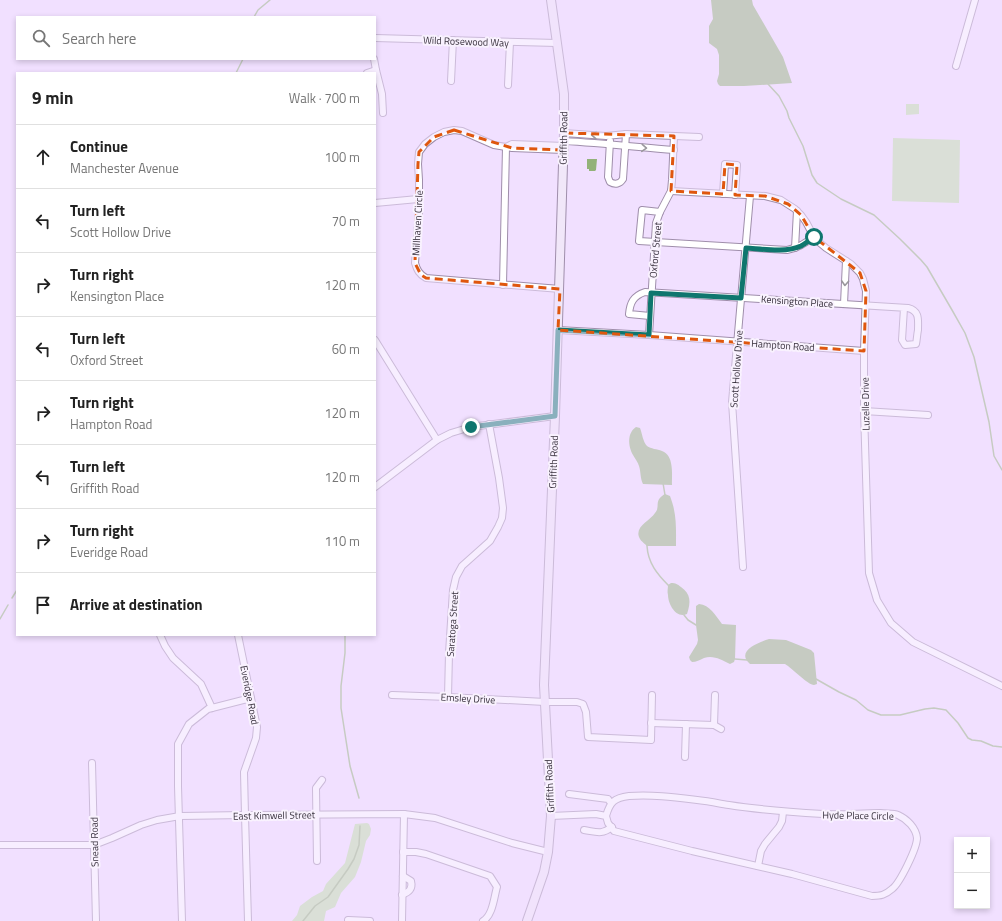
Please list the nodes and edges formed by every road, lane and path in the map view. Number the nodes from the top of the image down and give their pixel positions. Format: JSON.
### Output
{"nodes":[{"id":1,"x":551,"y":0,"type":"edge"},
{"id":2,"x":975,"y":0,"type":"edge"},
{"id":3,"x":376,"y":38,"type":"edge"},
{"id":4,"x":453,"y":40,"type":"junction"},
{"id":5,"x":510,"y":42,"type":"junction"},
{"id":6,"x":557,"y":43,"type":"junction"},
{"id":7,"x":374,"y":60,"type":"edge"},
{"id":8,"x":956,"y":66,"type":"dead end"},
{"id":9,"x":376,"y":70,"type":"junction"},
{"id":10,"x":370,"y":72,"type":"edge"},
{"id":11,"x":451,"y":81,"type":"dead end"},
{"id":12,"x":508,"y":85,"type":"dead end"},
{"id":13,"x":383,"y":113,"type":"dead end"},
{"id":14,"x":626,"y":134,"type":"junction"},
{"id":15,"x":610,"y":136,"type":"junction"},
{"id":16,"x":674,"y":136,"type":"junction"},
{"id":17,"x":699,"y":137,"type":"dead end"},
{"id":18,"x":564,"y":143,"type":"junction"},
{"id":19,"x":610,"y":144,"type":"junction"},
{"id":20,"x":506,"y":147,"type":"junction"},
{"id":21,"x":625,"y":147,"type":"junction"},
{"id":22,"x":674,"y":150,"type":"junction"},
{"id":23,"x":671,"y":191,"type":"junction"},
{"id":24,"x":723,"y":194,"type":"junction"},
{"id":25,"x":735,"y":194,"type":"junction"},
{"id":26,"x":750,"y":196,"type":"junction"},
{"id":27,"x":418,"y":198,"type":"junction"},
{"id":28,"x":376,"y":203,"type":"edge"},
{"id":29,"x":797,"y":211,"type":"junction"},
{"id":30,"x":660,"y":212,"type":"junction"},
{"id":31,"x":814,"y":237,"type":"junction"},
{"id":32,"x":654,"y":242,"type":"junction"},
{"id":33,"x":746,"y":248,"type":"junction"},
{"id":34,"x":795,"y":248,"type":"junction"},
{"id":35,"x":846,"y":261,"type":"junction"},
{"id":36,"x":503,"y":284,"type":"junction"},
{"id":37,"x":560,"y":290,"type":"junction"},
{"id":38,"x":651,"y":293,"type":"junction"},
{"id":39,"x":741,"y":298,"type":"junction"},
{"id":40,"x":844,"y":304,"type":"junction"},
{"id":41,"x":865,"y":306,"type":"junction"},
{"id":42,"x":904,"y":308,"type":"junction"},
{"id":43,"x":650,"y":316,"type":"junction"},
{"id":44,"x":558,"y":330,"type":"junction"},
{"id":45,"x":649,"y":335,"type":"junction"},
{"id":46,"x":737,"y":342,"type":"junction"},
{"id":47,"x":376,"y":344,"type":"edge"},
{"id":48,"x":864,"y":351,"type":"junction"},
{"id":49,"x":864,"y":411,"type":"junction"},
{"id":50,"x":928,"y":415,"type":"dead end"},
{"id":51,"x":555,"y":416,"type":"junction"},
{"id":52,"x":489,"y":424,"type":"junction"},
{"id":53,"x":437,"y":440,"type":"junction"},
{"id":54,"x":376,"y":486,"type":"edge"},
{"id":55,"x":743,"y":567,"type":"dead end"},
{"id":56,"x":160,"y":636,"type":"edge"},
{"id":57,"x":238,"y":636,"type":"edge"},
{"id":58,"x":1002,"y":686,"type":"edge"},
{"id":59,"x":652,"y":695,"type":"dead end"},
{"id":60,"x":715,"y":695,"type":"dead end"},
{"id":61,"x":392,"y":696,"type":"dead end"},
{"id":62,"x":448,"y":697,"type":"junction"},
{"id":63,"x":251,"y":698,"type":"junction"},
{"id":64,"x":545,"y":702,"type":"junction"},
{"id":65,"x":212,"y":708,"type":"junction"},
{"id":66,"x":651,"y":723,"type":"junction"},
{"id":67,"x":686,"y":724,"type":"junction"},
{"id":68,"x":714,"y":725,"type":"junction"},
{"id":69,"x":721,"y":729,"type":"dead end"},
{"id":70,"x":685,"y":757,"type":"dead end"},
{"id":71,"x":92,"y":763,"type":"dead end"},
{"id":72,"x":322,"y":780,"type":"dead end"},
{"id":73,"x":569,"y":794,"type":"dead end"},
{"id":74,"x":611,"y":803,"type":"junction"},
{"id":75,"x":783,"y":812,"type":"junction"},
{"id":76,"x":316,"y":814,"type":"junction"},
{"id":77,"x":404,"y":814,"type":"junction"},
{"id":78,"x":246,"y":815,"type":"junction"},
{"id":79,"x":180,"y":816,"type":"junction"},
{"id":80,"x":551,"y":816,"type":"junction"},
{"id":81,"x":606,"y":816,"type":"junction"},
{"id":82,"x":612,"y":827,"type":"junction"},
{"id":83,"x":584,"y":830,"type":"dead end"},
{"id":84,"x":0,"y":845,"type":"edge"},
{"id":85,"x":94,"y":845,"type":"junction"},
{"id":86,"x":403,"y":852,"type":"junction"},
{"id":87,"x":548,"y":852,"type":"junction"},
{"id":88,"x":317,"y":861,"type":"dead end"},
{"id":89,"x":758,"y":866,"type":"junction"},
{"id":90,"x":403,"y":876,"type":"junction"},
{"id":91,"x":402,"y":896,"type":"junction"},
{"id":92,"x":348,"y":920,"type":"edge"},
{"id":93,"x":96,"y":921,"type":"edge"},
{"id":94,"x":182,"y":921,"type":"edge"},
{"id":95,"x":248,"y":921,"type":"edge"},
{"id":96,"x":370,"y":921,"type":"edge"},
{"id":97,"x":402,"y":921,"type":"edge"},
{"id":98,"x":484,"y":921,"type":"edge"},
{"id":99,"x":527,"y":921,"type":"edge"}],
"edges":[{"from":1,"to":6,"type":"street","name":"Griffith Road"},
{"from":2,"to":8,"type":"street"},
{"from":3,"to":4,"type":"street","name":"Wild Rosewood Way"},
{"from":4,"to":5,"type":"street","name":"Wild Rosewood Way"},
{"from":4,"to":11,"type":"street"},
{"from":5,"to":6,"type":"street","name":"Wild Rosewood Way"},
{"from":5,"to":12,"type":"street"},
{"from":6,"to":18,"type":"street","name":"Griffith Road"},
{"from":7,"to":9,"type":"street"},
{"from":9,"to":10,"type":"street"},
{"from":9,"to":13,"type":"street"},
{"from":14,"to":15,"type":"street"},
{"from":14,"to":16,"type":"street"},
{"from":14,"to":21,"type":"street"},
{"from":15,"to":18,"type":"street","one_way":true},
{"from":15,"to":19,"type":"street"},
{"from":16,"to":17,"type":"street"},
{"from":16,"to":22,"type":"street"},
{"from":18,"to":19,"type":"street"},
{"from":18,"to":20,"type":"street","name":"Millhaven Circle"},
{"from":18,"to":37,"type":"street","name":"Griffith Road"},
{"from":19,"to":21,"type":"street"},
{"from":19,"to":21,"type":"street"},
{"from":20,"to":27,"type":"street","name":"Millhaven Circle"},
{"from":20,"to":36,"type":"street"},
{"from":21,"to":22,"type":"street","one_way":true},
{"from":22,"to":23,"type":"street"},
{"from":23,"to":24,"type":"street","name":"Luzelle Drive"},
{"from":23,"to":30,"type":"street","name":"Oxford Street"},
{"from":24,"to":25,"type":"street","name":"Luzelle Drive"},
{"from":24,"to":25,"type":"street"},
{"from":25,"to":26,"type":"street","name":"Luzelle Drive"},
{"from":26,"to":29,"type":"street","name":"Luzelle Drive"},
{"from":26,"to":33,"type":"street","name":"Scott Hollow Drive"},
{"from":27,"to":28,"type":"street"},
{"from":27,"to":36,"type":"street","name":"Millhaven Circle"},
{"from":29,"to":31,"type":"street","name":"Luzelle Drive"},
{"from":29,"to":34,"type":"street"},
{"from":30,"to":32,"type":"street","name":"Oxford Street"},
{"from":30,"to":32,"type":"street"},
{"from":31,"to":34,"type":"street"},
{"from":31,"to":35,"type":"street","name":"Luzelle Drive"},
{"from":32,"to":33,"type":"street"},
{"from":32,"to":38,"type":"street","name":"Oxford Street"},
{"from":33,"to":34,"type":"street"},
{"from":33,"to":39,"type":"street","name":"Scott Hollow Drive"},
{"from":35,"to":40,"type":"street","one_way":true},
{"from":35,"to":41,"type":"street","name":"Luzelle Drive"},
{"from":36,"to":37,"type":"street","name":"Millhaven Circle"},
{"from":37,"to":44,"type":"street","name":"Griffith Road"},
{"from":38,"to":39,"type":"street","name":"Kensington Place"},
{"from":38,"to":43,"type":"street","name":"Oxford Street"},
{"from":38,"to":43,"type":"street","name":"Kensington Place"},
{"from":39,"to":40,"type":"street","name":"Kensington Place"},
{"from":39,"to":46,"type":"street","name":"Scott Hollow Drive"},
{"from":40,"to":41,"type":"street","name":"Kensington Place"},
{"from":41,"to":42,"type":"street","name":"Kensington Place"},
{"from":41,"to":48,"type":"street","name":"Luzelle Drive"},
{"from":42,"to":42,"type":"street"},
{"from":43,"to":45,"type":"street","name":"Oxford Street"},
{"from":44,"to":45,"type":"street","name":"Hampton Road"},
{"from":44,"to":51,"type":"street","name":"Griffith Road"},
{"from":45,"to":46,"type":"street","name":"Hampton Road"},
{"from":46,"to":48,"type":"street","name":"Hampton Road"},
{"from":46,"to":55,"type":"street","name":"Scott Hollow Drive"},
{"from":47,"to":53,"type":"street"},
{"from":48,"to":49,"type":"street","name":"Luzelle Drive"},
{"from":49,"to":50,"type":"street"},
{"from":49,"to":58,"type":"street","name":"Luzelle Drive"},
{"from":51,"to":52,"type":"street"},
{"from":51,"to":64,"type":"street","name":"Griffith Road"},
{"from":52,"to":53,"type":"street"},
{"from":52,"to":62,"type":"street","name":"Saratoga Street"},
{"from":53,"to":54,"type":"street"},
{"from":56,"to":65,"type":"street"},
{"from":57,"to":63,"type":"street","name":"Everidge Road"},
{"from":59,"to":66,"type":"street"},
{"from":60,"to":68,"type":"street"},
{"from":61,"to":62,"type":"street","name":"Emsley Drive"},
{"from":62,"to":64,"type":"street","name":"Emsley Drive"},
{"from":63,"to":65,"type":"street"},
{"from":63,"to":78,"type":"street","name":"Everidge Road"},
{"from":64,"to":66,"type":"street","name":"Emsley Drive"},
{"from":64,"to":80,"type":"street","name":"Griffith Road"},
{"from":65,"to":79,"type":"street"},
{"from":66,"to":67,"type":"street"},
{"from":67,"to":68,"type":"street"},
{"from":67,"to":70,"type":"street"},
{"from":68,"to":69,"type":"street"},
{"from":71,"to":85,"type":"street","name":"Snead Road"},
{"from":72,"to":76,"type":"street"},
{"from":73,"to":74,"type":"street"},
{"from":74,"to":75,"type":"street","name":"Hyde Place Circle"},
{"from":74,"to":81,"type":"street"},
{"from":75,"to":89,"type":"street"},
{"from":75,"to":89,"type":"street","name":"Hyde Place Circle"},
{"from":76,"to":77,"type":"street","name":"East Kimwell Street"},
{"from":76,"to":78,"type":"street","name":"East Kimwell Street"},
{"from":76,"to":88,"type":"street"},
{"from":77,"to":86,"type":"street"},
{"from":77,"to":87,"type":"street","name":"East Kimwell Street"},
{"from":78,"to":79,"type":"street","name":"East Kimwell Street"},
{"from":78,"to":95,"type":"street","name":"Everidge Road"},
{"from":79,"to":85,"type":"street","name":"East Kimwell Street"},
{"from":79,"to":94,"type":"street"},
{"from":80,"to":81,"type":"street"},
{"from":80,"to":87,"type":"street","name":"Griffith Road"},
{"from":81,"to":82,"type":"street"},
{"from":82,"to":83,"type":"street"},
{"from":82,"to":89,"type":"street","name":"Hyde Place Circle"},
{"from":84,"to":85,"type":"street","name":"East Kimwell Street"},
{"from":85,"to":93,"type":"street","name":"Snead Road"},
{"from":86,"to":90,"type":"street"},
{"from":86,"to":98,"type":"street"},
{"from":87,"to":99,"type":"street","name":"Griffith Road"},
{"from":90,"to":91,"type":"street"},
{"from":90,"to":91,"type":"street"},
{"from":91,"to":97,"type":"street"},
{"from":92,"to":96,"type":"street"}]}
